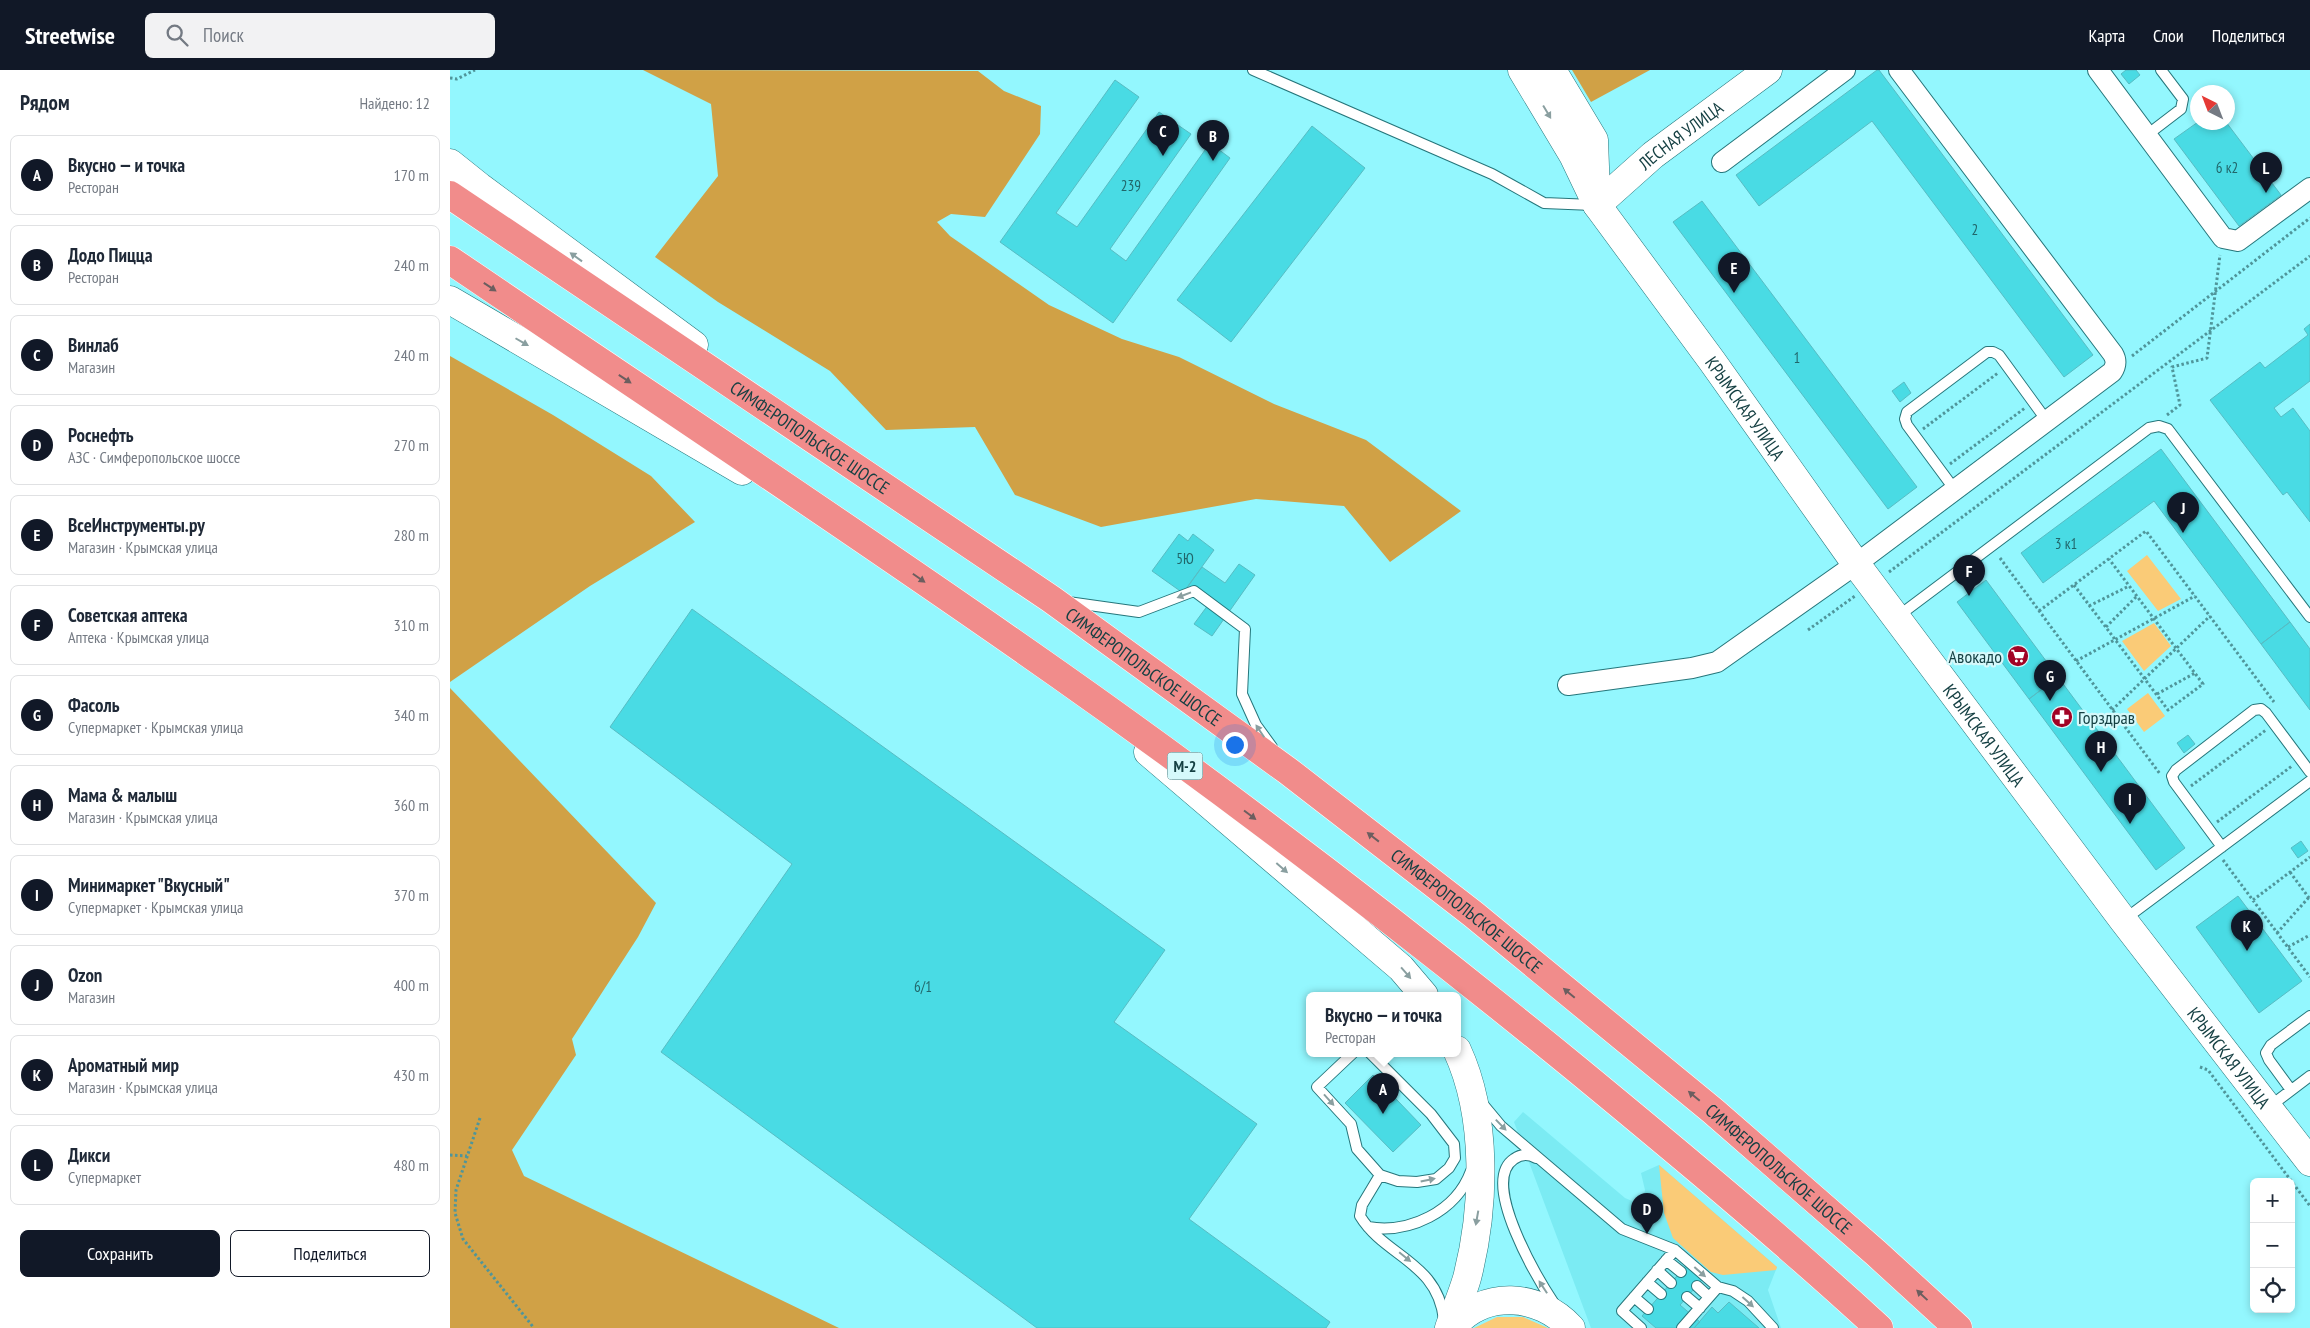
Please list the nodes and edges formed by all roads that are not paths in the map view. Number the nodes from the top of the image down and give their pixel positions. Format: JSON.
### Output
{"nodes":[{"id":1,"x":1253,"y":70,"type":"edge"},
{"id":2,"x":1522,"y":70,"type":"edge"},
{"id":3,"x":1552,"y":70,"type":"edge"},
{"id":4,"x":1768,"y":70,"type":"edge"},
{"id":5,"x":1844,"y":70,"type":"edge"},
{"id":6,"x":1900,"y":70,"type":"edge"},
{"id":7,"x":2098,"y":70,"type":"edge"},
{"id":8,"x":2161,"y":70,"type":"edge"},
{"id":9,"x":2147,"y":135,"type":"junction"},
{"id":10,"x":1722,"y":162,"type":"dead end"},
{"id":11,"x":450,"y":163,"type":"edge"},
{"id":12,"x":2310,"y":188,"type":"edge"},
{"id":13,"x":450,"y":195,"type":"edge"},
{"id":14,"x":1597,"y":205,"type":"junction"},
{"id":15,"x":450,"y":260,"type":"edge"},
{"id":16,"x":450,"y":300,"type":"edge"},
{"id":17,"x":2047,"y":421,"type":"junction"},
{"id":18,"x":1955,"y":490,"type":"junction"},
{"id":19,"x":925,"y":514,"type":"junction"},
{"id":20,"x":883,"y":554,"type":"junction"},
{"id":21,"x":1864,"y":574,"type":"junction"},
{"id":22,"x":1051,"y":599,"type":"junction"},
{"id":23,"x":1896,"y":617,"type":"junction"},
{"id":24,"x":2310,"y":617,"type":"edge"},
{"id":25,"x":1060,"y":676,"type":"junction"},
{"id":26,"x":1568,"y":685,"type":"dead end"},
{"id":27,"x":1288,"y":771,"type":"junction"},
{"id":28,"x":2310,"y":772,"type":"edge"},
{"id":29,"x":2310,"y":781,"type":"edge"},
{"id":30,"x":2222,"y":847,"type":"junction"},
{"id":31,"x":2124,"y":920,"type":"junction"},
{"id":32,"x":1421,"y":992,"type":"edge"},
{"id":33,"x":2310,"y":1016,"type":"edge"},
{"id":34,"x":1349,"y":1057,"type":"edge"},
{"id":35,"x":1374,"y":1057,"type":"edge"},
{"id":36,"x":1459,"y":1057,"type":"edge"},
{"id":37,"x":2310,"y":1076,"type":"edge"},
{"id":38,"x":1470,"y":1087,"type":"junction"},
{"id":39,"x":2291,"y":1090,"type":"junction"},
{"id":40,"x":2268,"y":1107,"type":"junction"},
{"id":41,"x":1480,"y":1146,"type":"junction"},
{"id":42,"x":1540,"y":1161,"type":"junction"},
{"id":43,"x":2310,"y":1162,"type":"edge"},
{"id":44,"x":1380,"y":1175,"type":"junction"},
{"id":45,"x":1367,"y":1227,"type":"junction"},
{"id":46,"x":1675,"y":1250,"type":"junction"},
{"id":47,"x":1666,"y":1260,"type":"junction"},
{"id":48,"x":1657,"y":1270,"type":"junction"},
{"id":49,"x":1681,"y":1272,"type":"dead end"},
{"id":50,"x":1647,"y":1282,"type":"junction"},
{"id":51,"x":1671,"y":1283,"type":"dead end"},
{"id":52,"x":1697,"y":1286,"type":"dead end"},
{"id":53,"x":1718,"y":1287,"type":"junction"},
{"id":54,"x":1661,"y":1294,"type":"dead end"},
{"id":55,"x":1709,"y":1296,"type":"junction"},
{"id":56,"x":1634,"y":1297,"type":"junction"},
{"id":57,"x":1687,"y":1297,"type":"dead end"},
{"id":58,"x":1700,"y":1308,"type":"junction"},
{"id":59,"x":1648,"y":1309,"type":"dead end"},
{"id":60,"x":1570,"y":1327,"type":"edge"},
{"id":61,"x":1444,"y":1328,"type":"edge"},
{"id":62,"x":1450,"y":1328,"type":"edge"},
{"id":63,"x":1641,"y":1328,"type":"edge"},
{"id":64,"x":1682,"y":1328,"type":"edge"},
{"id":65,"x":1773,"y":1328,"type":"edge"},
{"id":66,"x":1879,"y":1328,"type":"edge"},
{"id":67,"x":1958,"y":1328,"type":"edge"}],
"edges":[{"from":1,"to":14,"type":"lane"},
{"from":2,"to":14,"type":"street","name":"КРЫМСКАЯ УЛИЦА","one_way":true},
{"from":3,"to":14,"type":"street"},
{"from":4,"to":14,"type":"street","name":"ЛЕСНАЯ УЛИЦА"},
{"from":5,"to":10,"type":"street"},
{"from":6,"to":17,"type":"street"},
{"from":7,"to":9,"type":"street"},
{"from":8,"to":9,"type":"lane"},
{"from":9,"to":12,"type":"street"},
{"from":19,"to":11,"type":"street","one_way":true},
{"from":13,"to":19,"type":"highway","name":"СИМФЕРОПОЛЬСКОЕ ШОССЕ"},
{"from":14,"to":21,"type":"street","name":"КРЫМСКАЯ УЛИЦА"},
{"from":15,"to":20,"type":"highway","number":"М-2","one_way":true},
{"from":16,"to":20,"type":"street","one_way":true},
{"from":17,"to":18,"type":"street"},
{"from":17,"to":18,"type":"lane"},
{"from":18,"to":21,"type":"street"},
{"from":19,"to":22,"type":"highway","name":"СИМФЕРОПОЛЬСКОЕ ШОССЕ"},
{"from":20,"to":25,"type":"highway","number":"М-2","one_way":true},
{"from":21,"to":23,"type":"street","name":"КРЫМСКАЯ УЛИЦА"},
{"from":21,"to":26,"type":"street"},
{"from":22,"to":27,"type":"highway","name":"СИМФЕРОПОЛЬСКОЕ ШОССЕ"},
{"from":27,"to":22,"type":"lane","one_way":true},
{"from":23,"to":24,"type":"lane"},
{"from":23,"to":31,"type":"street","name":"КРЫМСКАЯ УЛИЦА"},
{"from":25,"to":32,"type":"street","one_way":true},
{"from":25,"to":66,"type":"highway","number":"М-2","one_way":true},
{"from":67,"to":27,"type":"highway","name":"СИМФЕРОПОЛЬСКОЕ ШОССЕ","one_way":true},
{"from":28,"to":30,"type":"lane"},
{"from":29,"to":30,"type":"lane"},
{"from":30,"to":31,"type":"lane"},
{"from":31,"to":40,"type":"street","name":"КРЫМСКАЯ УЛИЦА"},
{"from":33,"to":39,"type":"lane"},
{"from":34,"to":44,"type":"lane","one_way":true},
{"from":44,"to":35,"type":"lane","one_way":true},
{"from":36,"to":38,"type":"street"},
{"from":37,"to":39,"type":"lane"},
{"from":38,"to":41,"type":"street"},
{"from":38,"to":42,"type":"lane","one_way":true},
{"from":39,"to":40,"type":"lane"},
{"from":40,"to":43,"type":"street","name":"КРЫМСКАЯ УЛИЦА"},
{"from":41,"to":45,"type":"lane"},
{"from":41,"to":62,"type":"street","one_way":true},
{"from":42,"to":46,"type":"lane"},
{"from":60,"to":42,"type":"lane","one_way":true},
{"from":44,"to":45,"type":"lane"},
{"from":45,"to":61,"type":"lane","one_way":true},
{"from":46,"to":47,"type":"lane"},
{"from":46,"to":53,"type":"lane","one_way":true},
{"from":47,"to":48,"type":"lane"},
{"from":47,"to":49,"type":"lane"},
{"from":48,"to":50,"type":"lane"},
{"from":48,"to":51,"type":"lane"},
{"from":50,"to":54,"type":"lane"},
{"from":50,"to":56,"type":"lane"},
{"from":52,"to":55,"type":"lane"},
{"from":53,"to":55,"type":"lane"},
{"from":53,"to":65,"type":"lane","one_way":true},
{"from":55,"to":58,"type":"lane"},
{"from":56,"to":59,"type":"lane"},
{"from":56,"to":63,"type":"lane"},
{"from":57,"to":58,"type":"lane"},
{"from":58,"to":64,"type":"lane"},
{"from":60,"to":62,"type":"street"}]}
